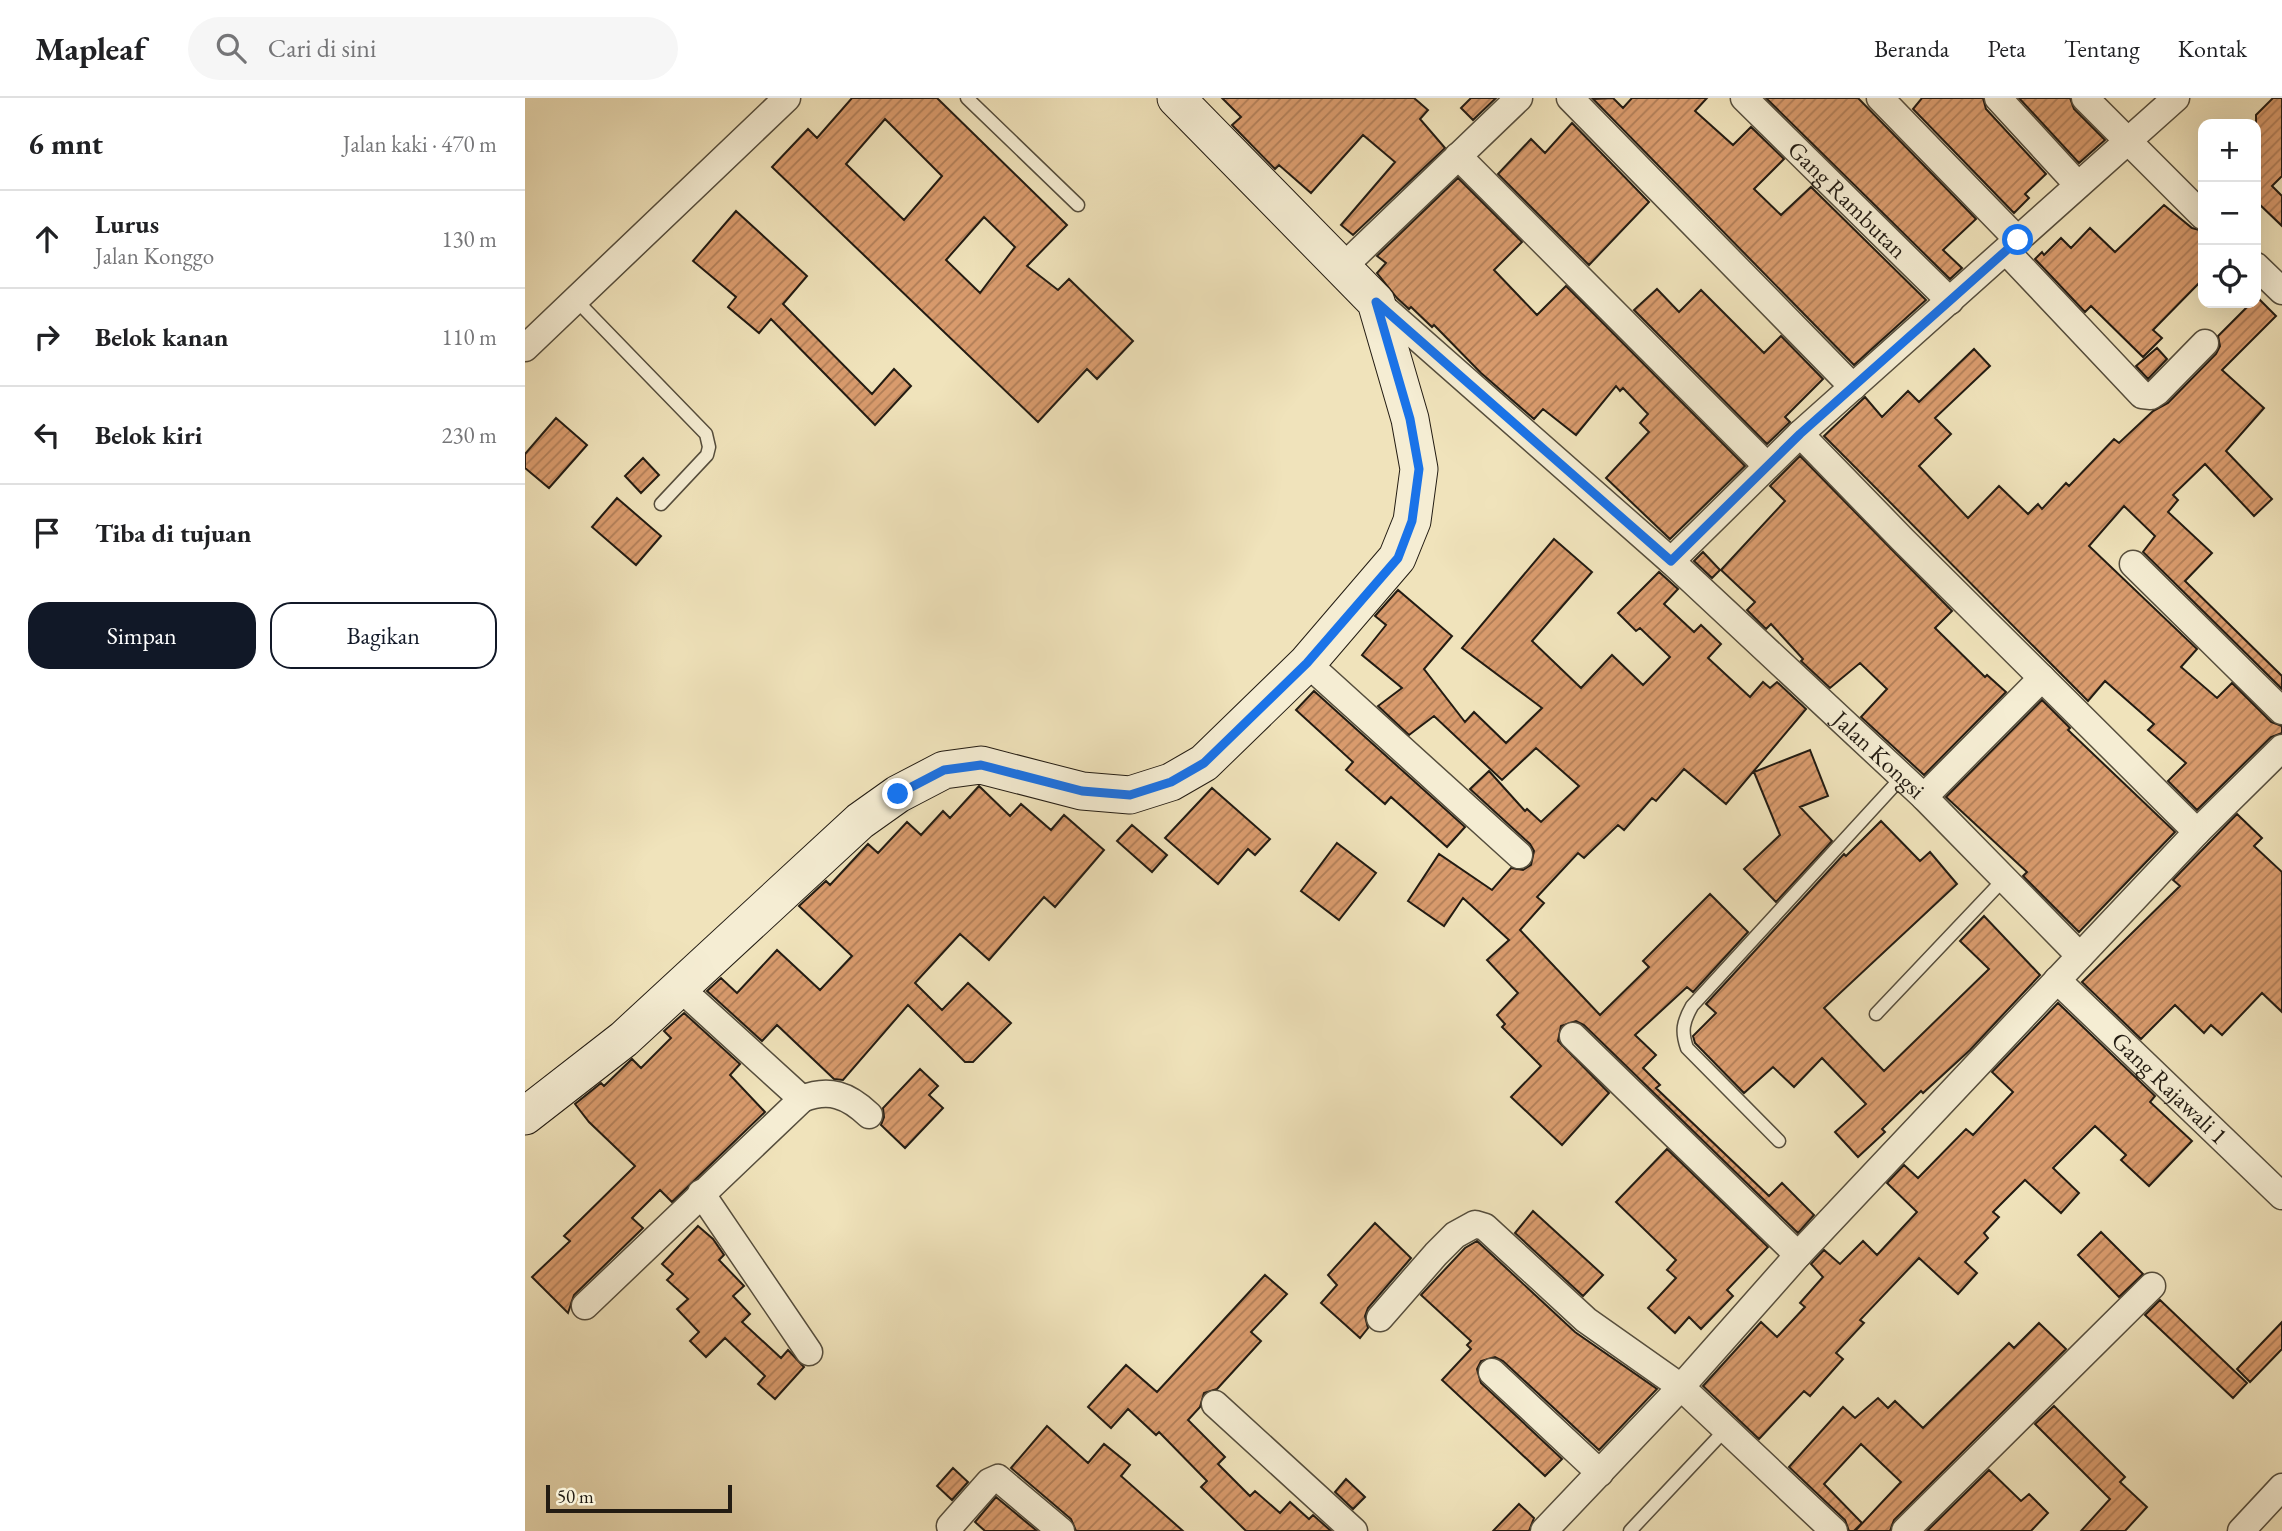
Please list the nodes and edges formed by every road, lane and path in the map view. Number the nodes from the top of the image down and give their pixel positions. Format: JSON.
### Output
{"nodes":[{"id":1,"x":787,"y":98,"type":"edge"},
{"id":2,"x":967,"y":98,"type":"edge"},
{"id":3,"x":1176,"y":98,"type":"edge"},
{"id":4,"x":1519,"y":98,"type":"edge"},
{"id":5,"x":1570,"y":98,"type":"edge"},
{"id":6,"x":1744,"y":98,"type":"edge"},
{"id":7,"x":1880,"y":98,"type":"edge"},
{"id":8,"x":1998,"y":98,"type":"edge"},
{"id":9,"x":2085,"y":98,"type":"edge"},
{"id":10,"x":2170,"y":100,"type":"edge"},
{"id":11,"x":2126,"y":142,"type":"junction"},
{"id":12,"x":1458,"y":156,"type":"junction"},
{"id":13,"x":2078,"y":185,"type":"junction"},
{"id":14,"x":1078,"y":205,"type":"dead end"},
{"id":15,"x":2198,"y":211,"type":"edge"},
{"id":16,"x":2012,"y":246,"type":"junction"},
{"id":17,"x":1343,"y":267,"type":"junction"},
{"id":18,"x":2261,"y":271,"type":"edge"},
{"id":19,"x":2282,"y":291,"type":"edge"},
{"id":20,"x":574,"y":298,"type":"junction"},
{"id":21,"x":1950,"y":301,"type":"junction"},
{"id":22,"x":1376,"y":302,"type":"junction"},
{"id":23,"x":2205,"y":343,"type":"dead end"},
{"id":24,"x":525,"y":348,"type":"edge"},
{"id":25,"x":1853,"y":387,"type":"junction"},
{"id":26,"x":1800,"y":434,"type":"junction"},
{"id":27,"x":1767,"y":466,"type":"junction"},
{"id":28,"x":661,"y":504,"type":"dead end"},
{"id":29,"x":1671,"y":561,"type":"junction"},
{"id":30,"x":2133,"y":564,"type":"dead end"},
{"id":31,"x":1307,"y":663,"type":"junction"},
{"id":32,"x":2042,"y":678,"type":"junction"},
{"id":33,"x":2282,"y":711,"type":"edge"},
{"id":34,"x":2282,"y":748,"type":"edge"},
{"id":35,"x":1902,"y":777,"type":"junction"},
{"id":36,"x":1924,"y":797,"type":"junction"},
{"id":37,"x":2197,"y":832,"type":"junction"},
{"id":38,"x":1519,"y":855,"type":"dead end"},
{"id":39,"x":2005,"y":878,"type":"junction"},
{"id":40,"x":2080,"y":956,"type":"junction"},
{"id":41,"x":2057,"y":980,"type":"junction"},
{"id":42,"x":680,"y":988,"type":"junction"},
{"id":43,"x":1876,"y":1014,"type":"dead end"},
{"id":44,"x":1573,"y":1036,"type":"dead end"},
{"id":45,"x":802,"y":1099,"type":"junction"},
{"id":46,"x":869,"y":1115,"type":"dead end"},
{"id":47,"x":525,"y":1116,"type":"edge"},
{"id":48,"x":1779,"y":1142,"type":"dead end"},
{"id":49,"x":701,"y":1193,"type":"junction"},
{"id":50,"x":2282,"y":1196,"type":"edge"},
{"id":51,"x":1798,"y":1255,"type":"junction"},
{"id":52,"x":2152,"y":1286,"type":"dead end"},
{"id":53,"x":585,"y":1306,"type":"dead end"},
{"id":54,"x":1380,"y":1318,"type":"dead end"},
{"id":55,"x":809,"y":1352,"type":"dead end"},
{"id":56,"x":1492,"y":1372,"type":"dead end"},
{"id":57,"x":1681,"y":1387,"type":"junction"},
{"id":58,"x":1215,"y":1404,"type":"dead end"},
{"id":59,"x":1726,"y":1429,"type":"junction"},
{"id":60,"x":1600,"y":1473,"type":"junction"},
{"id":61,"x":2282,"y":1487,"type":"edge"},
{"id":62,"x":950,"y":1526,"type":"dead end"},
{"id":63,"x":1061,"y":1531,"type":"edge"},
{"id":64,"x":1354,"y":1531,"type":"edge"},
{"id":65,"x":1544,"y":1531,"type":"edge"},
{"id":66,"x":1630,"y":1531,"type":"edge"},
{"id":67,"x":1834,"y":1531,"type":"edge"},
{"id":68,"x":1905,"y":1531,"type":"edge"},
{"id":69,"x":2241,"y":1531,"type":"edge"}],
"edges":[{"from":1,"to":20,"type":"street"},
{"from":2,"to":14,"type":"lane"},
{"from":3,"to":17,"type":"street"},
{"from":4,"to":12,"type":"street"},
{"from":5,"to":25,"type":"street"},
{"from":6,"to":21,"type":"street","name":"Gang Rambutan"},
{"from":7,"to":16,"type":"street"},
{"from":8,"to":13,"type":"street"},
{"from":9,"to":11,"type":"street"},
{"from":10,"to":11,"type":"street"},
{"from":11,"to":13,"type":"street"},
{"from":11,"to":15,"type":"street"},
{"from":12,"to":17,"type":"street"},
{"from":12,"to":27,"type":"street"},
{"from":13,"to":16,"type":"street"},
{"from":16,"to":21,"type":"street"},
{"from":16,"to":23,"type":"street"},
{"from":17,"to":22,"type":"street"},
{"from":18,"to":19,"type":"street"},
{"from":20,"to":24,"type":"street"},
{"from":20,"to":28,"type":"lane"},
{"from":21,"to":25,"type":"street"},
{"from":22,"to":29,"type":"street","name":"Jalan Kongsi"},
{"from":22,"to":31,"type":"street"},
{"from":25,"to":26,"type":"street"},
{"from":26,"to":27,"type":"street"},
{"from":26,"to":32,"type":"street"},
{"from":27,"to":29,"type":"street"},
{"from":29,"to":35,"type":"street","name":"Jalan Kongsi"},
{"from":30,"to":33,"type":"street"},
{"from":31,"to":38,"type":"street"},
{"from":31,"to":42,"type":"street"},
{"from":32,"to":36,"type":"street"},
{"from":32,"to":37,"type":"street"},
{"from":34,"to":37,"type":"street"},
{"from":35,"to":36,"type":"street","name":"Jalan Kongsi"},
{"from":35,"to":48,"type":"lane"},
{"from":36,"to":39,"type":"street","name":"Jalan Kongsi"},
{"from":37,"to":40,"type":"street"},
{"from":39,"to":40,"type":"street","name":"Jalan Kongsi"},
{"from":39,"to":43,"type":"lane"},
{"from":40,"to":41,"type":"street"},
{"from":41,"to":50,"type":"street","name":"Gang Rajawali 1"},
{"from":41,"to":51,"type":"street"},
{"from":42,"to":45,"type":"street"},
{"from":42,"to":47,"type":"street"},
{"from":44,"to":51,"type":"street"},
{"from":45,"to":46,"type":"street"},
{"from":45,"to":49,"type":"street"},
{"from":49,"to":53,"type":"street"},
{"from":49,"to":55,"type":"street"},
{"from":51,"to":57,"type":"street"},
{"from":52,"to":68,"type":"street"},
{"from":54,"to":57,"type":"street"},
{"from":56,"to":60,"type":"street"},
{"from":57,"to":59,"type":"street"},
{"from":57,"to":60,"type":"street"},
{"from":58,"to":64,"type":"street"},
{"from":59,"to":66,"type":"lane"},
{"from":59,"to":67,"type":"street"},
{"from":60,"to":65,"type":"street"},
{"from":61,"to":69,"type":"street"},
{"from":62,"to":63,"type":"street"}]}
